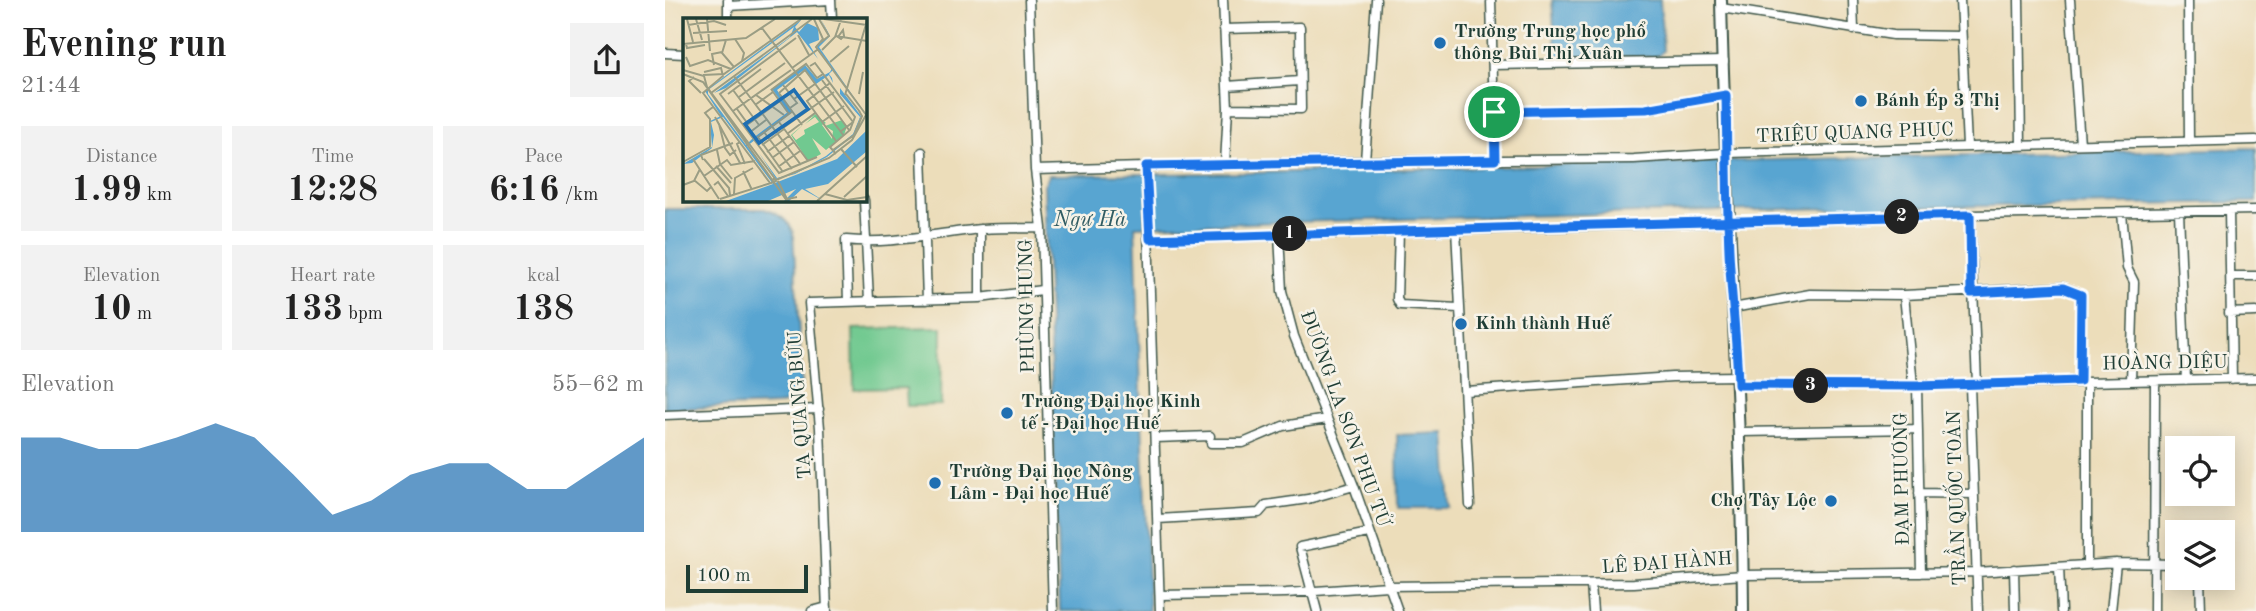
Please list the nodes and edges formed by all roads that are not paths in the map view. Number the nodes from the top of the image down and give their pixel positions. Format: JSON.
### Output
{"nodes":[{"id":1,"x":831,"y":0,"type":"edge"},
{"id":2,"x":1029,"y":0,"type":"edge"},
{"id":3,"x":1223,"y":0,"type":"edge"},
{"id":4,"x":1376,"y":0,"type":"edge"},
{"id":5,"x":1491,"y":0,"type":"edge"},
{"id":6,"x":1853,"y":0,"type":"edge"},
{"id":7,"x":1960,"y":0,"type":"edge"},
{"id":8,"x":2019,"y":0,"type":"edge"},
{"id":9,"x":2070,"y":0,"type":"edge"},
{"id":10,"x":2188,"y":0,"type":"edge"},
{"id":11,"x":728,"y":3,"type":"edge"},
{"id":12,"x":1721,"y":4,"type":"edge"},
{"id":13,"x":832,"y":18,"type":"edge"},
{"id":14,"x":1224,"y":29,"type":"junction"},
{"id":15,"x":1854,"y":30,"type":"junction"},
{"id":16,"x":1962,"y":36,"type":"junction"},
{"id":17,"x":665,"y":53,"type":"edge"},
{"id":18,"x":683,"y":54,"type":"edge"},
{"id":19,"x":1724,"y":61,"type":"junction"},
{"id":20,"x":1493,"y":65,"type":"junction"},
{"id":21,"x":1300,"y":81,"type":"junction"},
{"id":22,"x":1227,"y":86,"type":"junction"},
{"id":23,"x":1726,"y":95,"type":"junction"},
{"id":24,"x":1228,"y":108,"type":"junction"},
{"id":25,"x":1494,"y":112,"type":"junction"},
{"id":26,"x":2256,"y":140,"type":"edge"},
{"id":27,"x":2189,"y":142,"type":"junction"},
{"id":28,"x":2080,"y":144,"type":"junction"},
{"id":29,"x":2021,"y":145,"type":"junction"},
{"id":30,"x":1967,"y":146,"type":"junction"},
{"id":31,"x":922,"y":152,"type":"dead end"},
{"id":32,"x":1727,"y":157,"type":"junction"},
{"id":33,"x":1495,"y":160,"type":"junction"},
{"id":34,"x":1365,"y":161,"type":"junction"},
{"id":35,"x":1225,"y":164,"type":"junction"},
{"id":36,"x":1146,"y":169,"type":"junction"},
{"id":37,"x":1035,"y":170,"type":"junction"},
{"id":38,"x":864,"y":201,"type":"edge"},
{"id":39,"x":2256,"y":210,"type":"edge"},
{"id":40,"x":2229,"y":211,"type":"junction"},
{"id":41,"x":2179,"y":212,"type":"junction"},
{"id":42,"x":2122,"y":213,"type":"junction"},
{"id":43,"x":1970,"y":215,"type":"junction"},
{"id":44,"x":1728,"y":220,"type":"junction"},
{"id":45,"x":1042,"y":228,"type":"junction"},
{"id":46,"x":980,"y":229,"type":"junction"},
{"id":47,"x":1455,"y":229,"type":"junction"},
{"id":48,"x":1399,"y":231,"type":"junction"},
{"id":49,"x":1279,"y":234,"type":"junction"},
{"id":50,"x":927,"y":238,"type":"junction"},
{"id":51,"x":1150,"y":239,"type":"junction"},
{"id":52,"x":866,"y":242,"type":"junction"},
{"id":53,"x":2232,"y":276,"type":"junction"},
{"id":54,"x":2256,"y":276,"type":"edge"},
{"id":55,"x":1042,"y":290,"type":"junction"},
{"id":56,"x":1971,"y":293,"type":"junction"},
{"id":57,"x":1904,"y":295,"type":"junction"},
{"id":58,"x":980,"y":298,"type":"junction"},
{"id":59,"x":869,"y":300,"type":"junction"},
{"id":60,"x":927,"y":300,"type":"junction"},
{"id":61,"x":848,"y":301,"type":"junction"},
{"id":62,"x":1458,"y":307,"type":"junction"},
{"id":63,"x":1733,"y":308,"type":"junction"},
{"id":64,"x":2256,"y":312,"type":"edge"},
{"id":65,"x":2228,"y":313,"type":"junction"},
{"id":66,"x":2256,"y":378,"type":"edge"},
{"id":67,"x":2232,"y":379,"type":"junction"},
{"id":68,"x":1738,"y":380,"type":"junction"},
{"id":69,"x":2186,"y":380,"type":"junction"},
{"id":70,"x":2131,"y":381,"type":"junction"},
{"id":71,"x":2155,"y":381,"type":"junction"},
{"id":72,"x":2083,"y":382,"type":"junction"},
{"id":73,"x":1973,"y":384,"type":"junction"},
{"id":74,"x":1915,"y":386,"type":"junction"},
{"id":75,"x":1466,"y":391,"type":"junction"},
{"id":76,"x":819,"y":409,"type":"junction"},
{"id":77,"x":665,"y":415,"type":"edge"},
{"id":78,"x":1327,"y":419,"type":"junction"},
{"id":79,"x":1917,"y":429,"type":"junction"},
{"id":80,"x":1740,"y":432,"type":"junction"},
{"id":81,"x":1156,"y":438,"type":"junction"},
{"id":82,"x":1354,"y":486,"type":"junction"},
{"id":83,"x":1919,"y":493,"type":"junction"},
{"id":84,"x":1974,"y":494,"type":"junction"},
{"id":85,"x":1470,"y":505,"type":"dead end"},
{"id":86,"x":1158,"y":519,"type":"junction"},
{"id":87,"x":1369,"y":533,"type":"junction"},
{"id":88,"x":2116,"y":563,"type":"junction"},
{"id":89,"x":2087,"y":564,"type":"junction"},
{"id":90,"x":2153,"y":564,"type":"junction"},
{"id":91,"x":2165,"y":564,"type":"edge"},
{"id":92,"x":2059,"y":567,"type":"junction"},
{"id":93,"x":2014,"y":569,"type":"junction"},
{"id":94,"x":1977,"y":572,"type":"junction"},
{"id":95,"x":1921,"y":573,"type":"junction"},
{"id":96,"x":1743,"y":575,"type":"junction"},
{"id":97,"x":1591,"y":584,"type":"junction"},
{"id":98,"x":1388,"y":586,"type":"junction"},
{"id":99,"x":2200,"y":590,"type":"edge"},
{"id":100,"x":1309,"y":592,"type":"junction"},
{"id":101,"x":1160,"y":595,"type":"junction"},
{"id":102,"x":827,"y":609,"type":"edge"},
{"id":103,"x":812,"y":611,"type":"edge"},
{"id":104,"x":1053,"y":611,"type":"edge"},
{"id":105,"x":1160,"y":611,"type":"edge"},
{"id":106,"x":1317,"y":611,"type":"edge"},
{"id":107,"x":1398,"y":611,"type":"edge"},
{"id":108,"x":1593,"y":611,"type":"edge"},
{"id":109,"x":1744,"y":611,"type":"edge"},
{"id":110,"x":1977,"y":611,"type":"edge"},
{"id":111,"x":2015,"y":611,"type":"edge"},
{"id":112,"x":2061,"y":611,"type":"edge"},
{"id":113,"x":2111,"y":611,"type":"edge"},
{"id":114,"x":2154,"y":611,"type":"edge"},
{"id":115,"x":2201,"y":611,"type":"edge"}],
"edges":[{"from":1,"to":11,"type":"street"},
{"from":1,"to":13,"type":"street"},
{"from":2,"to":37,"type":"street","name":"PHÙNG HƯNG"},
{"from":3,"to":14,"type":"street"},
{"from":4,"to":34,"type":"street"},
{"from":5,"to":20,"type":"street"},
{"from":6,"to":15,"type":"street"},
{"from":7,"to":16,"type":"street"},
{"from":8,"to":29,"type":"street"},
{"from":9,"to":28,"type":"street"},
{"from":10,"to":27,"type":"street"},
{"from":12,"to":15,"type":"street"},
{"from":12,"to":19,"type":"main road"},
{"from":14,"to":21,"type":"street"},
{"from":14,"to":22,"type":"street"},
{"from":15,"to":16,"type":"street"},
{"from":16,"to":30,"type":"street"},
{"from":17,"to":18,"type":"street"},
{"from":19,"to":20,"type":"street"},
{"from":19,"to":23,"type":"main road"},
{"from":20,"to":25,"type":"street"},
{"from":21,"to":22,"type":"street"},
{"from":21,"to":24,"type":"street"},
{"from":22,"to":24,"type":"street"},
{"from":23,"to":25,"type":"street"},
{"from":23,"to":32,"type":"main road"},
{"from":24,"to":35,"type":"street"},
{"from":25,"to":33,"type":"street"},
{"from":26,"to":27,"type":"street","name":"TRIỆU QUANG PHỤC"},
{"from":27,"to":28,"type":"street","name":"TRIỆU QUANG PHỤC"},
{"from":28,"to":29,"type":"street","name":"TRIỆU QUANG PHỤC"},
{"from":29,"to":30,"type":"street","name":"TRIỆU QUANG PHỤC"},
{"from":30,"to":32,"type":"street","name":"TRIỆU QUANG PHỤC"},
{"from":31,"to":50,"type":"street"},
{"from":32,"to":33,"type":"street","name":"TRIỆU QUANG PHỤC"},
{"from":32,"to":44,"type":"main road"},
{"from":33,"to":34,"type":"street","name":"TRIỆU QUANG PHỤC"},
{"from":34,"to":35,"type":"street","name":"TRIỆU QUANG PHỤC"},
{"from":35,"to":36,"type":"street","name":"TRIỆU QUANG PHỤC"},
{"from":36,"to":37,"type":"street","name":"TRIỆU QUANG PHỤC"},
{"from":36,"to":51,"type":"street"},
{"from":37,"to":45,"type":"street","name":"PHÙNG HƯNG"},
{"from":38,"to":52,"type":"street"},
{"from":39,"to":40,"type":"street"},
{"from":40,"to":41,"type":"street"},
{"from":40,"to":53,"type":"street"},
{"from":41,"to":42,"type":"street"},
{"from":41,"to":69,"type":"street"},
{"from":42,"to":43,"type":"street"},
{"from":42,"to":70,"type":"street"},
{"from":43,"to":44,"type":"street"},
{"from":43,"to":56,"type":"street","name":"TRẦN QUỐC TOẢN"},
{"from":44,"to":47,"type":"street"},
{"from":44,"to":63,"type":"main road"},
{"from":45,"to":46,"type":"street"},
{"from":45,"to":55,"type":"street","name":"PHÙNG HƯNG"},
{"from":46,"to":50,"type":"street"},
{"from":46,"to":58,"type":"street"},
{"from":47,"to":48,"type":"street"},
{"from":47,"to":62,"type":"street"},
{"from":48,"to":49,"type":"street"},
{"from":48,"to":62,"type":"street"},
{"from":49,"to":51,"type":"street"},
{"from":49,"to":78,"type":"street","name":"ĐƯỜNG LA SƠN PHU TỬ"},
{"from":50,"to":52,"type":"street"},
{"from":50,"to":60,"type":"street"},
{"from":51,"to":81,"type":"street"},
{"from":52,"to":59,"type":"street"},
{"from":52,"to":61,"type":"street"},
{"from":53,"to":54,"type":"street"},
{"from":53,"to":65,"type":"street"},
{"from":55,"to":58,"type":"street","name":"TẠ QUANG BỬU"},
{"from":55,"to":104,"type":"street","name":"PHÙNG HƯNG"},
{"from":56,"to":57,"type":"street"},
{"from":56,"to":72,"type":"street"},
{"from":56,"to":73,"type":"street","name":"TRẦN QUỐC TOẢN"},
{"from":57,"to":63,"type":"street"},
{"from":57,"to":74,"type":"street","name":"ĐẠM PHƯƠNG"},
{"from":58,"to":60,"type":"street","name":"TẠ QUANG BỬU"},
{"from":59,"to":60,"type":"street","name":"TẠ QUANG BỬU"},
{"from":59,"to":61,"type":"street","name":"TẠ QUANG BỬU"},
{"from":61,"to":76,"type":"street","name":"TẠ QUANG BỬU"},
{"from":62,"to":75,"type":"street"},
{"from":63,"to":68,"type":"main road"},
{"from":64,"to":65,"type":"street"},
{"from":65,"to":67,"type":"street"},
{"from":66,"to":67,"type":"street","name":"HOÀNG DIỆU"},
{"from":67,"to":69,"type":"street","name":"HOÀNG DIỆU"},
{"from":68,"to":74,"type":"street","name":"HOÀNG DIỆU"},
{"from":68,"to":75,"type":"street","name":"HOÀNG DIỆU"},
{"from":68,"to":80,"type":"main road"},
{"from":69,"to":71,"type":"street","name":"HOÀNG DIỆU"},
{"from":70,"to":71,"type":"street","name":"HOÀNG DIỆU"},
{"from":70,"to":72,"type":"street","name":"HOÀNG DIỆU"},
{"from":71,"to":90,"type":"street"},
{"from":72,"to":73,"type":"street","name":"HOÀNG DIỆU"},
{"from":72,"to":89,"type":"street"},
{"from":73,"to":74,"type":"street","name":"HOÀNG DIỆU"},
{"from":73,"to":84,"type":"street","name":"TRẦN QUỐC TOẢN"},
{"from":74,"to":79,"type":"street","name":"ĐẠM PHƯƠNG"},
{"from":75,"to":85,"type":"street"},
{"from":76,"to":77,"type":"street"},
{"from":76,"to":102,"type":"street","name":"TẠ QUANG BỬU"},
{"from":78,"to":81,"type":"street"},
{"from":78,"to":82,"type":"street","name":"ĐƯỜNG LA SƠN PHU TỬ"},
{"from":79,"to":80,"type":"street"},
{"from":79,"to":83,"type":"street","name":"ĐẠM PHƯƠNG"},
{"from":80,"to":96,"type":"main road"},
{"from":81,"to":86,"type":"street"},
{"from":82,"to":86,"type":"street"},
{"from":82,"to":87,"type":"street","name":"ĐƯỜNG LA SƠN PHU TỬ"},
{"from":83,"to":84,"type":"street"},
{"from":83,"to":95,"type":"street","name":"ĐẠM PHƯƠNG"},
{"from":84,"to":94,"type":"street","name":"TRẦN QUỐC TOẢN"},
{"from":86,"to":101,"type":"street"},
{"from":87,"to":98,"type":"street","name":"ĐƯỜNG LA SƠN PHU TỬ"},
{"from":87,"to":100,"type":"street"},
{"from":88,"to":89,"type":"street","name":"LÊ ĐẠI HÀNH"},
{"from":88,"to":90,"type":"street","name":"LÊ ĐẠI HÀNH"},
{"from":88,"to":113,"type":"street"},
{"from":89,"to":92,"type":"street","name":"LÊ ĐẠI HÀNH"},
{"from":90,"to":91,"type":"street","name":"LÊ ĐẠI HÀNH"},
{"from":90,"to":114,"type":"street"},
{"from":92,"to":93,"type":"street","name":"LÊ ĐẠI HÀNH"},
{"from":92,"to":112,"type":"street"},
{"from":93,"to":94,"type":"street","name":"LÊ ĐẠI HÀNH"},
{"from":93,"to":111,"type":"street"},
{"from":94,"to":95,"type":"street","name":"LÊ ĐẠI HÀNH"},
{"from":94,"to":110,"type":"street","name":"TRẦN QUỐC TOẢN"},
{"from":95,"to":96,"type":"street","name":"LÊ ĐẠI HÀNH"},
{"from":96,"to":97,"type":"street","name":"LÊ ĐẠI HÀNH"},
{"from":96,"to":109,"type":"main road"},
{"from":97,"to":98,"type":"street","name":"LÊ ĐẠI HÀNH"},
{"from":97,"to":108,"type":"street"},
{"from":98,"to":100,"type":"street","name":"LÊ ĐẠI HÀNH"},
{"from":98,"to":107,"type":"street","name":"ĐƯỜNG LA SƠN PHU TỬ"},
{"from":99,"to":115,"type":"street"},
{"from":100,"to":101,"type":"street","name":"LÊ ĐẠI HÀNH"},
{"from":100,"to":106,"type":"street"},
{"from":101,"to":105,"type":"street"},
{"from":102,"to":103,"type":"street"}]}
